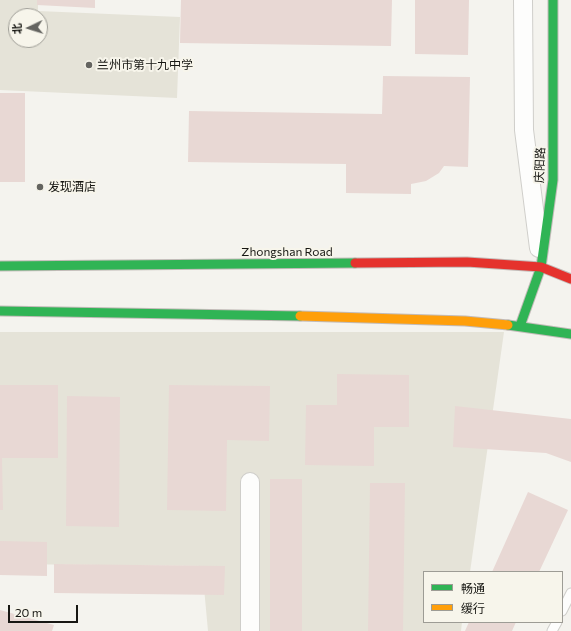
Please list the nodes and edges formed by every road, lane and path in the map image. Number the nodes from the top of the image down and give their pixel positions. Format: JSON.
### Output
{"nodes":[{"id":1,"x":523,"y":0,"type":"edge"},
{"id":2,"x":553,"y":0,"type":"edge"},
{"id":3,"x":0,"y":266,"type":"edge"},
{"id":4,"x":541,"y":267,"type":"junction"},
{"id":5,"x":571,"y":279,"type":"edge"},
{"id":6,"x":0,"y":311,"type":"edge"},
{"id":7,"x":520,"y":326,"type":"junction"},
{"id":8,"x":571,"y":334,"type":"edge"},
{"id":9,"x":250,"y":482,"type":"dead end"},
{"id":10,"x":571,"y":593,"type":"edge"},
{"id":11,"x":563,"y":609,"type":"edge"},
{"id":12,"x":250,"y":631,"type":"edge"}],
"edges":[{"from":1,"to":4,"type":"street"},
{"from":2,"to":4,"type":"main road","name":"庆阳路"},
{"from":3,"to":4,"type":"main road","name":"Zhongshan Road"},
{"from":4,"to":5,"type":"main road","name":"Zhongshan Road"},
{"from":4,"to":7,"type":"main road","name":"庆阳路"},
{"from":6,"to":7,"type":"main road"},
{"from":7,"to":8,"type":"main road"},
{"from":9,"to":12,"type":"street"},
{"from":10,"to":11,"type":"lane"}]}
